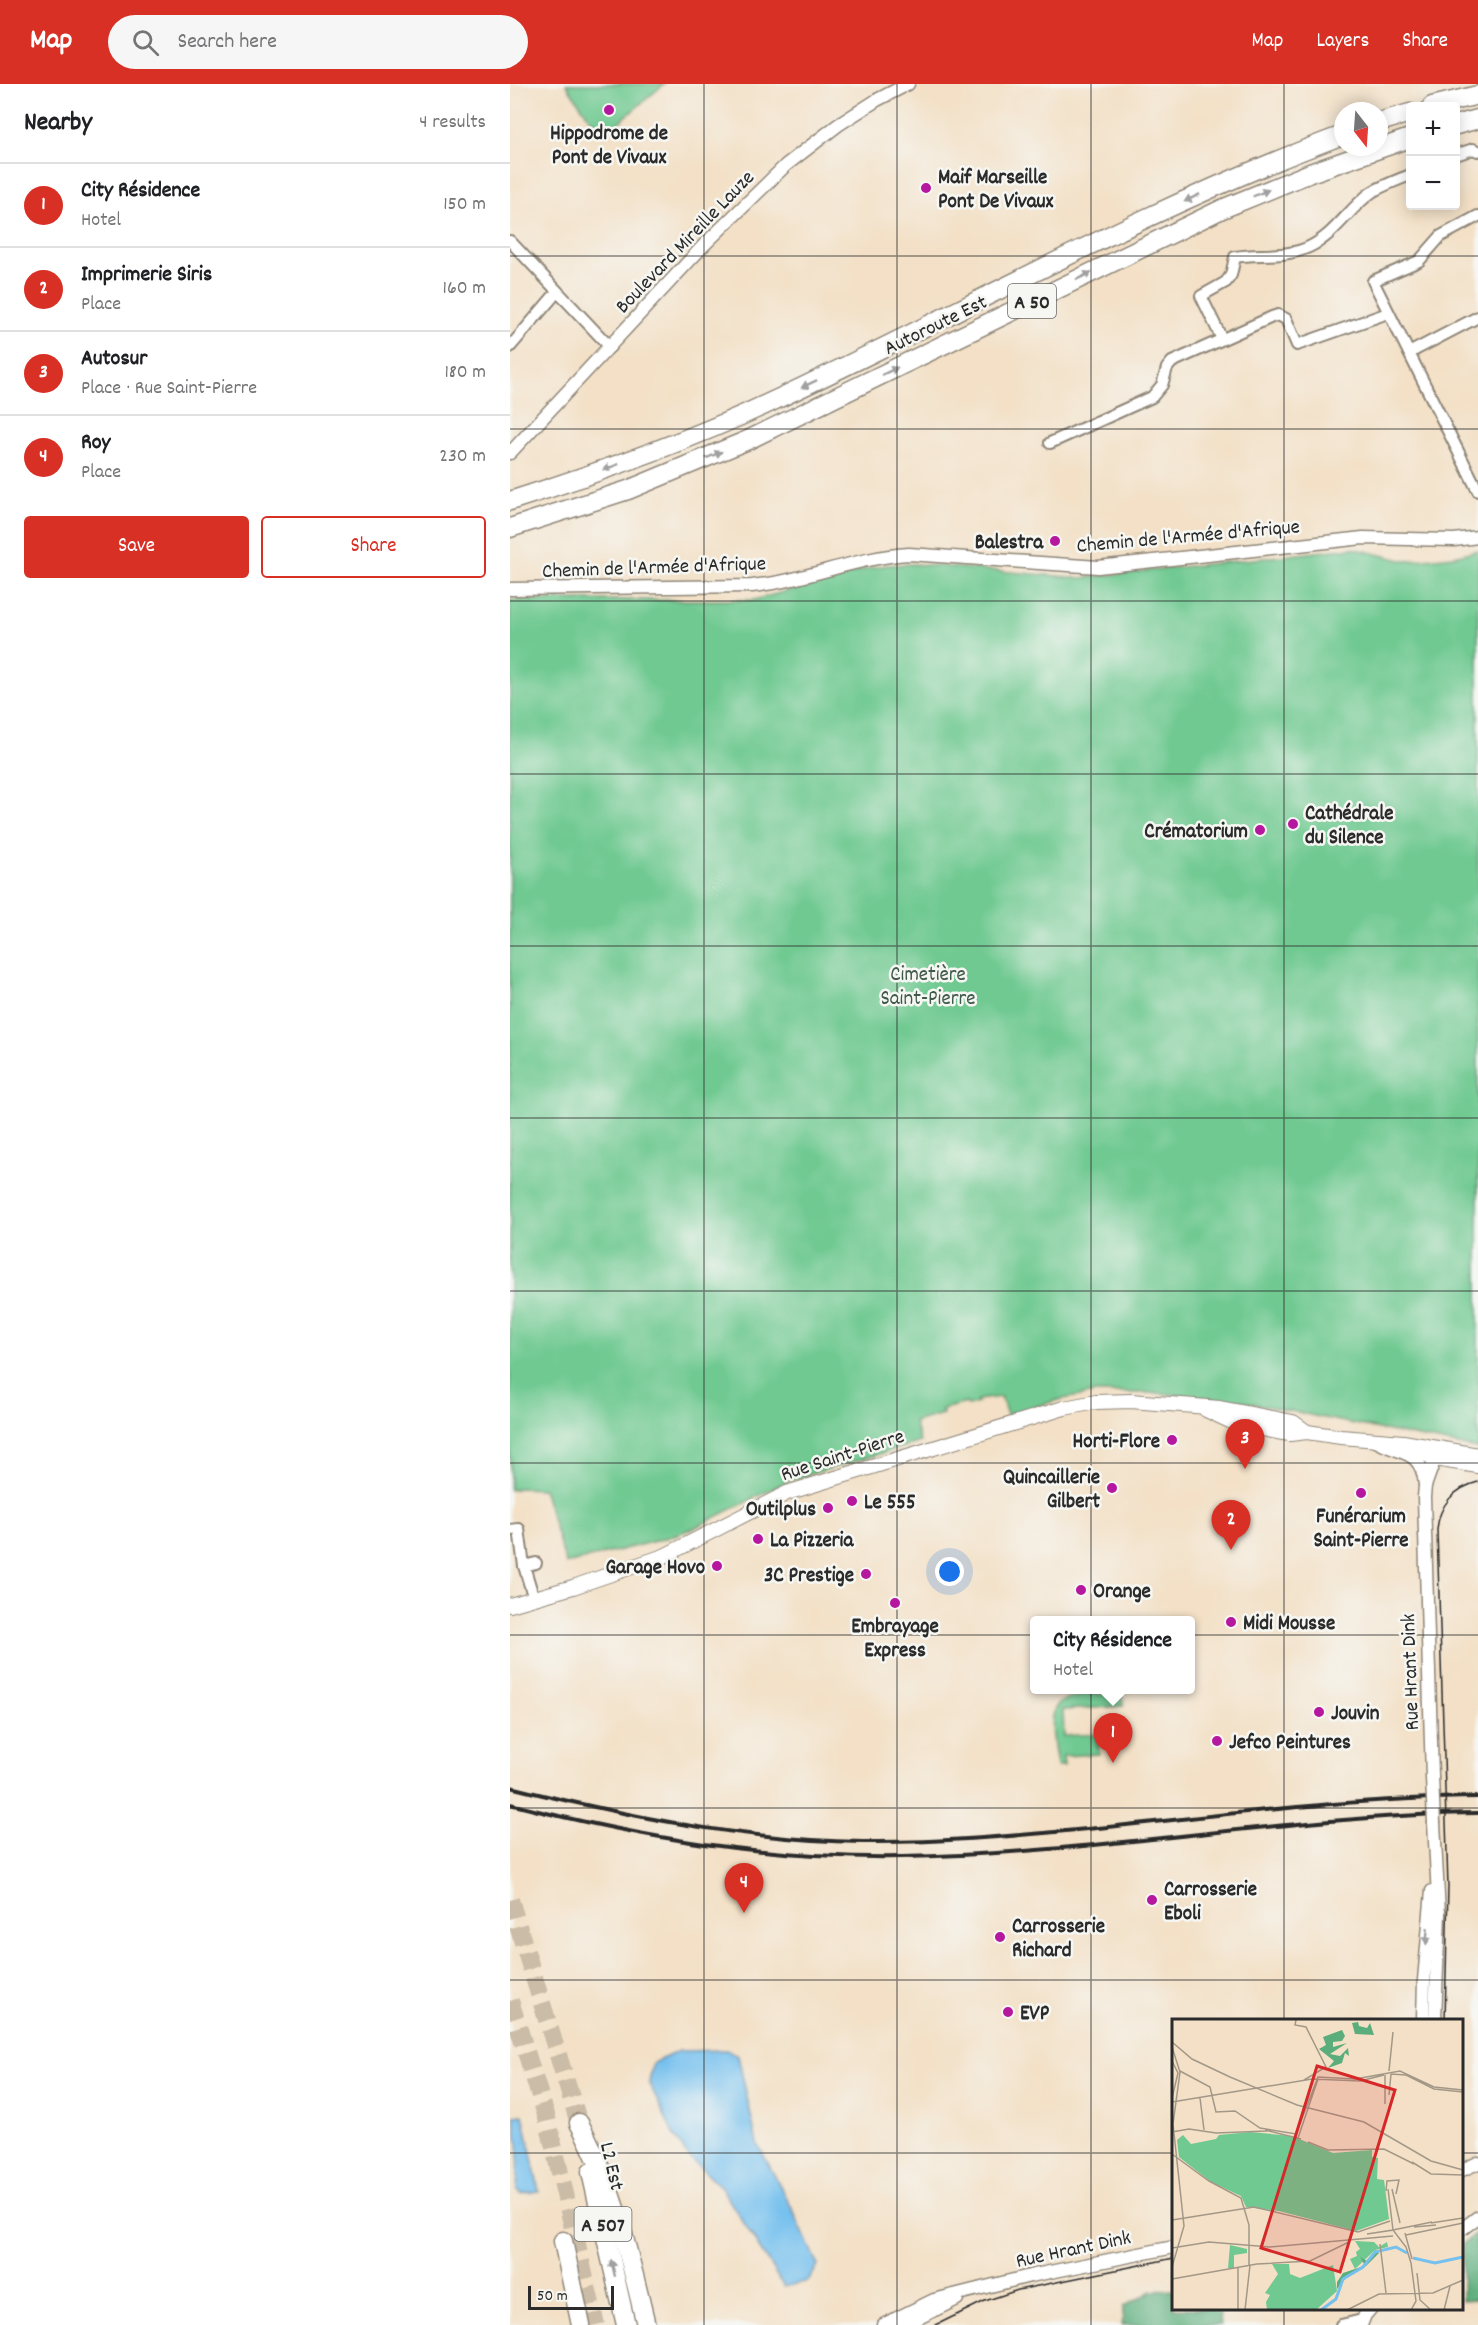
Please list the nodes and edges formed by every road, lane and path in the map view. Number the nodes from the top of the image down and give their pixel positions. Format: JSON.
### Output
{"nodes":[{"id":1,"x":908,"y":84,"type":"edge"},
{"id":2,"x":1478,"y":95,"type":"edge"},
{"id":3,"x":1449,"y":102,"type":"edge"},
{"id":4,"x":1406,"y":114,"type":"edge"},
{"id":5,"x":1388,"y":119,"type":"edge"},
{"id":6,"x":1478,"y":119,"type":"edge"},
{"id":7,"x":1460,"y":124,"type":"edge"},
{"id":8,"x":1334,"y":139,"type":"edge"},
{"id":9,"x":1406,"y":139,"type":"edge"},
{"id":10,"x":1475,"y":150,"type":"edge"},
{"id":11,"x":1460,"y":154,"type":"edge"},
{"id":12,"x":1406,"y":176,"type":"edge"},
{"id":13,"x":1478,"y":216,"type":"edge"},
{"id":14,"x":510,"y":241,"type":"edge"},
{"id":15,"x":557,"y":292,"type":"junction"},
{"id":16,"x":1388,"y":314,"type":"junction"},
{"id":17,"x":1478,"y":317,"type":"edge"},
{"id":18,"x":1222,"y":339,"type":"junction"},
{"id":19,"x":510,"y":347,"type":"edge"},
{"id":20,"x":610,"y":347,"type":"junction"},
{"id":21,"x":1409,"y":353,"type":"junction"},
{"id":22,"x":1050,"y":443,"type":"dead end"},
{"id":23,"x":510,"y":453,"type":"edge"},
{"id":24,"x":1478,"y":491,"type":"edge"},
{"id":25,"x":510,"y":501,"type":"edge"},
{"id":26,"x":510,"y":530,"type":"edge"},
{"id":27,"x":1478,"y":537,"type":"edge"},
{"id":28,"x":510,"y":589,"type":"edge"},
{"id":29,"x":1374,"y":1440,"type":"junction"},
{"id":30,"x":1436,"y":1454,"type":"junction"},
{"id":31,"x":1478,"y":1455,"type":"edge"},
{"id":32,"x":1478,"y":1466,"type":"edge"},
{"id":33,"x":1425,"y":1486,"type":"junction"},
{"id":34,"x":519,"y":1529,"type":"edge"},
{"id":35,"x":536,"y":1563,"type":"dead end"},
{"id":36,"x":524,"y":1566,"type":"junction"},
{"id":37,"x":534,"y":1599,"type":"junction"},
{"id":38,"x":510,"y":1605,"type":"edge"},
{"id":39,"x":1436,"y":1857,"type":"junction"},
{"id":40,"x":1423,"y":2019,"type":"edge"},
{"id":41,"x":1435,"y":2019,"type":"edge"},
{"id":42,"x":1478,"y":2163,"type":"edge"},
{"id":43,"x":1463,"y":2169,"type":"edge"},
{"id":44,"x":1478,"y":2217,"type":"edge"},
{"id":45,"x":1463,"y":2228,"type":"edge"},
{"id":46,"x":563,"y":2241,"type":"dead end"},
{"id":47,"x":1172,"y":2247,"type":"edge"},
{"id":48,"x":980,"y":2288,"type":"junction"},
{"id":49,"x":1370,"y":2310,"type":"edge"},
{"id":50,"x":1361,"y":2323,"type":"edge"},
{"id":51,"x":581,"y":2325,"type":"edge"},
{"id":52,"x":626,"y":2325,"type":"edge"},
{"id":53,"x":646,"y":2325,"type":"edge"},
{"id":54,"x":883,"y":2325,"type":"edge"},
{"id":55,"x":904,"y":2325,"type":"edge"},
{"id":56,"x":1341,"y":2325,"type":"edge"}],
"edges":[{"from":1,"to":20,"type":"street","name":"Boulevard Mireille Lauze"},
{"from":2,"to":3,"type":"highway"},
{"from":4,"to":5,"type":"highway"},
{"from":6,"to":7,"type":"highway"},
{"from":8,"to":25,"type":"highway","name":"Autoroute Est","number":"A 50","one_way":true},
{"from":26,"to":9,"type":"highway","name":"Autoroute Est","number":"A 50","one_way":true},
{"from":10,"to":11,"type":"street"},
{"from":12,"to":18,"type":"street"},
{"from":13,"to":16,"type":"street"},
{"from":14,"to":15,"type":"street"},
{"from":15,"to":19,"type":"street"},
{"from":15,"to":20,"type":"street"},
{"from":16,"to":18,"type":"street"},
{"from":16,"to":21,"type":"street"},
{"from":17,"to":21,"type":"street"},
{"from":18,"to":22,"type":"street"},
{"from":20,"to":23,"type":"street","name":"Boulevard Mireille Lauze"},
{"from":21,"to":24,"type":"street"},
{"from":27,"to":28,"type":"street","name":"Chemin de l'Armée d'Afrique"},
{"from":29,"to":30,"type":"main road","name":"Rue Saint-Pierre"},
{"from":29,"to":33,"type":"street","name":"Rue Hrant Dink"},
{"from":29,"to":37,"type":"main road","name":"Rue Saint-Pierre"},
{"from":30,"to":31,"type":"main road","name":"Rue Saint-Pierre"},
{"from":30,"to":32,"type":"main road","name":"Rue Saint-Pierre"},
{"from":30,"to":33,"type":"street","name":"Rue Hrant Dink"},
{"from":33,"to":39,"type":"street","name":"Rue Hrant Dink","bridge":true},
{"from":34,"to":36,"type":"street"},
{"from":35,"to":36,"type":"street"},
{"from":36,"to":37,"type":"street"},
{"from":37,"to":38,"type":"main road","name":"Rue Saint-Pierre"},
{"from":39,"to":40,"type":"street","name":"Rue Hrant Dink","one_way":true},
{"from":39,"to":41,"type":"street","name":"Rue Hrant Dink"},
{"from":42,"to":43,"type":"street"},
{"from":44,"to":45,"type":"street"},
{"from":46,"to":51,"type":"highway"},
{"from":47,"to":48,"type":"street","name":"Rue Hrant Dink"},
{"from":48,"to":54,"type":"street","name":"Rue Hrant Dink"},
{"from":48,"to":55,"type":"street","name":"Rue Hrant Dink"},
{"from":49,"to":50,"type":"street"},
{"from":50,"to":56,"type":"street"},
{"from":52,"to":53,"type":"highway","name":"L2 Est","number":"A 507","one_way":true}]}
